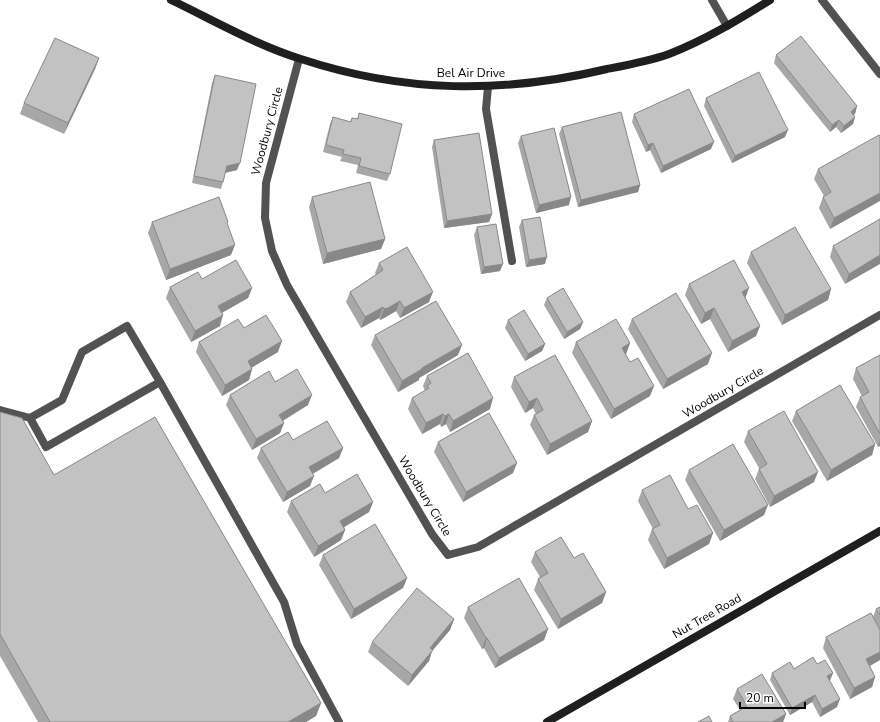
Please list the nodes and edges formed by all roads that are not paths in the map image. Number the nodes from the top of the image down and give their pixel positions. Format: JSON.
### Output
{"nodes":[{"id":1,"x":171,"y":0,"type":"edge"},
{"id":2,"x":712,"y":0,"type":"edge"},
{"id":3,"x":770,"y":0,"type":"edge"},
{"id":4,"x":822,"y":0,"type":"edge"},
{"id":5,"x":727,"y":26,"type":"junction"},
{"id":6,"x":299,"y":59,"type":"junction"},
{"id":7,"x":880,"y":74,"type":"edge"},
{"id":8,"x":488,"y":87,"type":"junction"},
{"id":9,"x":512,"y":261,"type":"dead end"},
{"id":10,"x":880,"y":315,"type":"edge"},
{"id":11,"x":160,"y":382,"type":"junction"},
{"id":12,"x":0,"y":410,"type":"edge"},
{"id":13,"x":30,"y":418,"type":"junction"},
{"id":14,"x":880,"y":531,"type":"edge"},
{"id":15,"x":339,"y":722,"type":"edge"},
{"id":16,"x":546,"y":722,"type":"edge"}],
"edges":[{"from":1,"to":6,"type":"street","name":"Bel Air Drive"},
{"from":2,"to":5,"type":"street"},
{"from":3,"to":5,"type":"street","name":"Bel Air Drive"},
{"from":4,"to":7,"type":"street"},
{"from":5,"to":8,"type":"street","name":"Bel Air Drive"},
{"from":6,"to":8,"type":"street","name":"Bel Air Drive"},
{"from":6,"to":10,"type":"street","name":"Woodbury Circle"},
{"from":8,"to":9,"type":"street"},
{"from":11,"to":13,"type":"street"},
{"from":11,"to":13,"type":"street"},
{"from":11,"to":15,"type":"street"},
{"from":12,"to":13,"type":"street"},
{"from":14,"to":16,"type":"street","name":"Nut Tree Road"}]}
